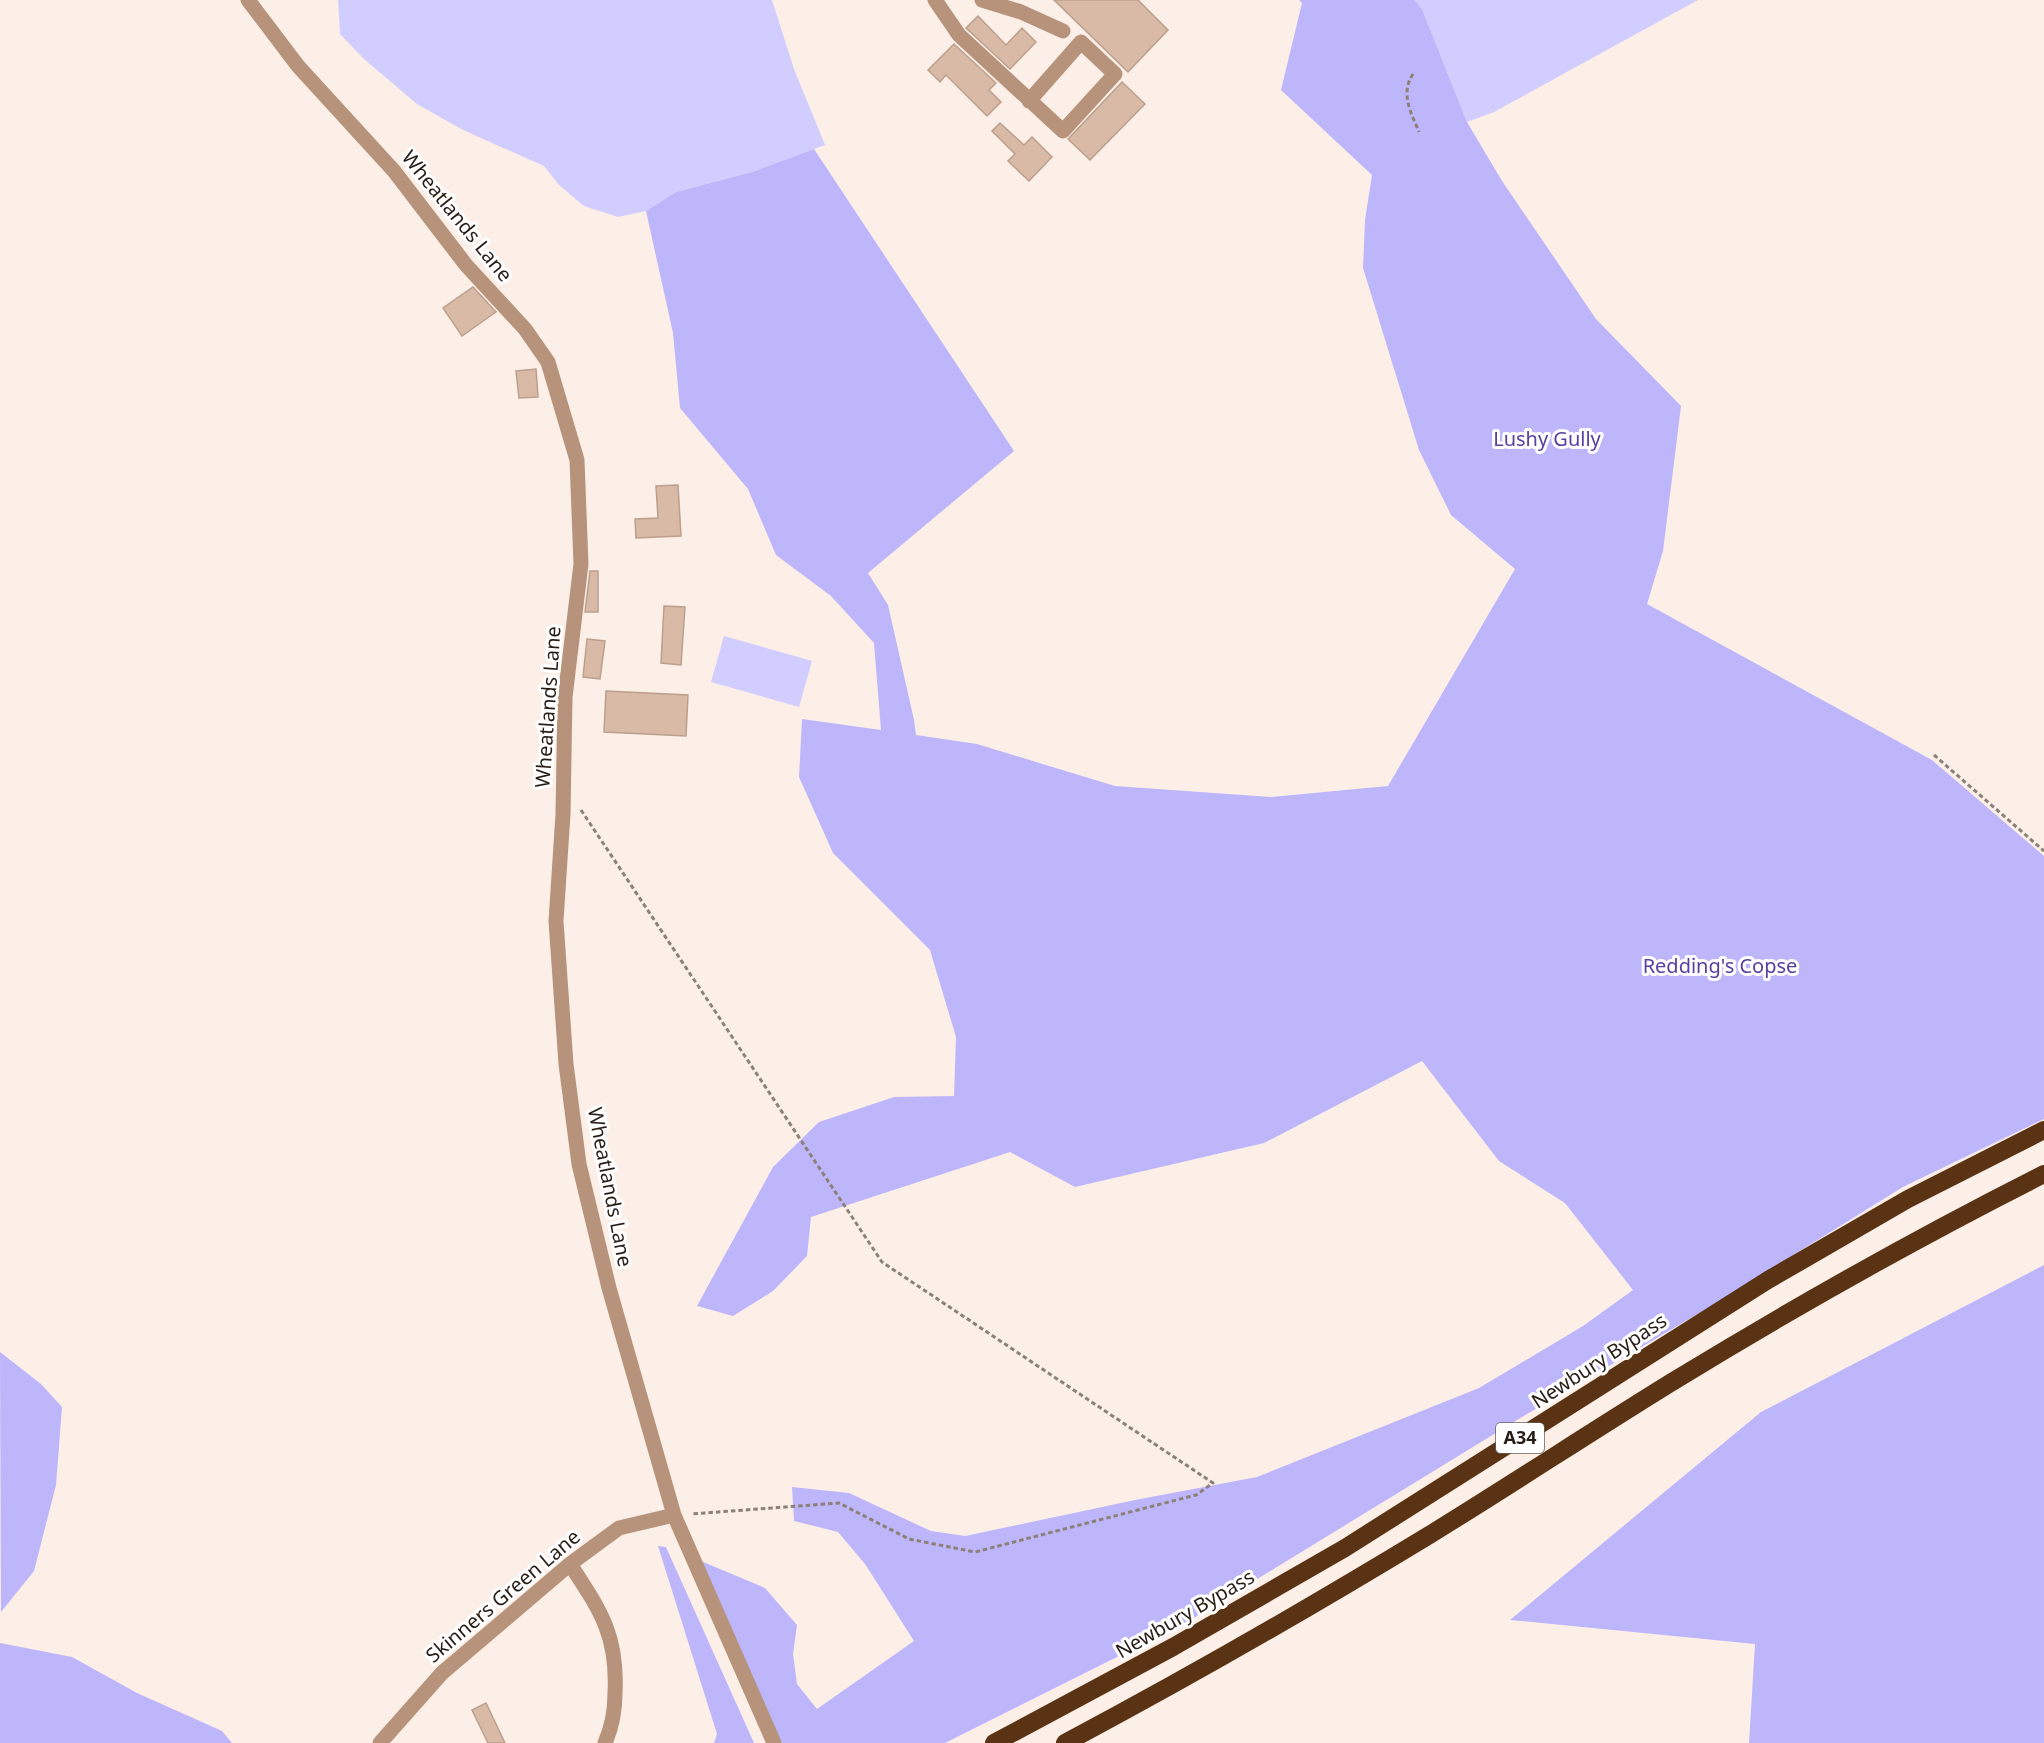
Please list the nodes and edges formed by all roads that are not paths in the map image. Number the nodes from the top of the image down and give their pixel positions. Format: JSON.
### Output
{"nodes":[{"id":1,"x":248,"y":0,"type":"edge"},
{"id":2,"x":935,"y":0,"type":"edge"},
{"id":3,"x":982,"y":0,"type":"edge"},
{"id":4,"x":1063,"y":31,"type":"dead end"},
{"id":5,"x":1029,"y":101,"type":"junction"},
{"id":6,"x":2044,"y":1130,"type":"edge"},
{"id":7,"x":2044,"y":1174,"type":"edge"},
{"id":8,"x":674,"y":1515,"type":"junction"},
{"id":9,"x":570,"y":1564,"type":"junction"},
{"id":10,"x":380,"y":1743,"type":"edge"},
{"id":11,"x":605,"y":1743,"type":"edge"},
{"id":12,"x":774,"y":1743,"type":"edge"},
{"id":13,"x":994,"y":1743,"type":"edge"},
{"id":14,"x":1065,"y":1743,"type":"edge"}],
"edges":[{"from":1,"to":8,"type":"street","name":"Wheatlands Lane"},
{"from":2,"to":5,"type":"street"},
{"from":3,"to":4,"type":"street"},
{"from":5,"to":5,"type":"street"},
{"from":6,"to":13,"type":"highway","name":"Newbury Bypass","number":"A34"},
{"from":7,"to":14,"type":"highway","number":"A34"},
{"from":8,"to":9,"type":"street","name":"Skinners Green Lane"},
{"from":8,"to":12,"type":"street","name":"Wheatlands Lane"},
{"from":9,"to":10,"type":"street","name":"Skinners Green Lane"},
{"from":9,"to":11,"type":"street"}]}
